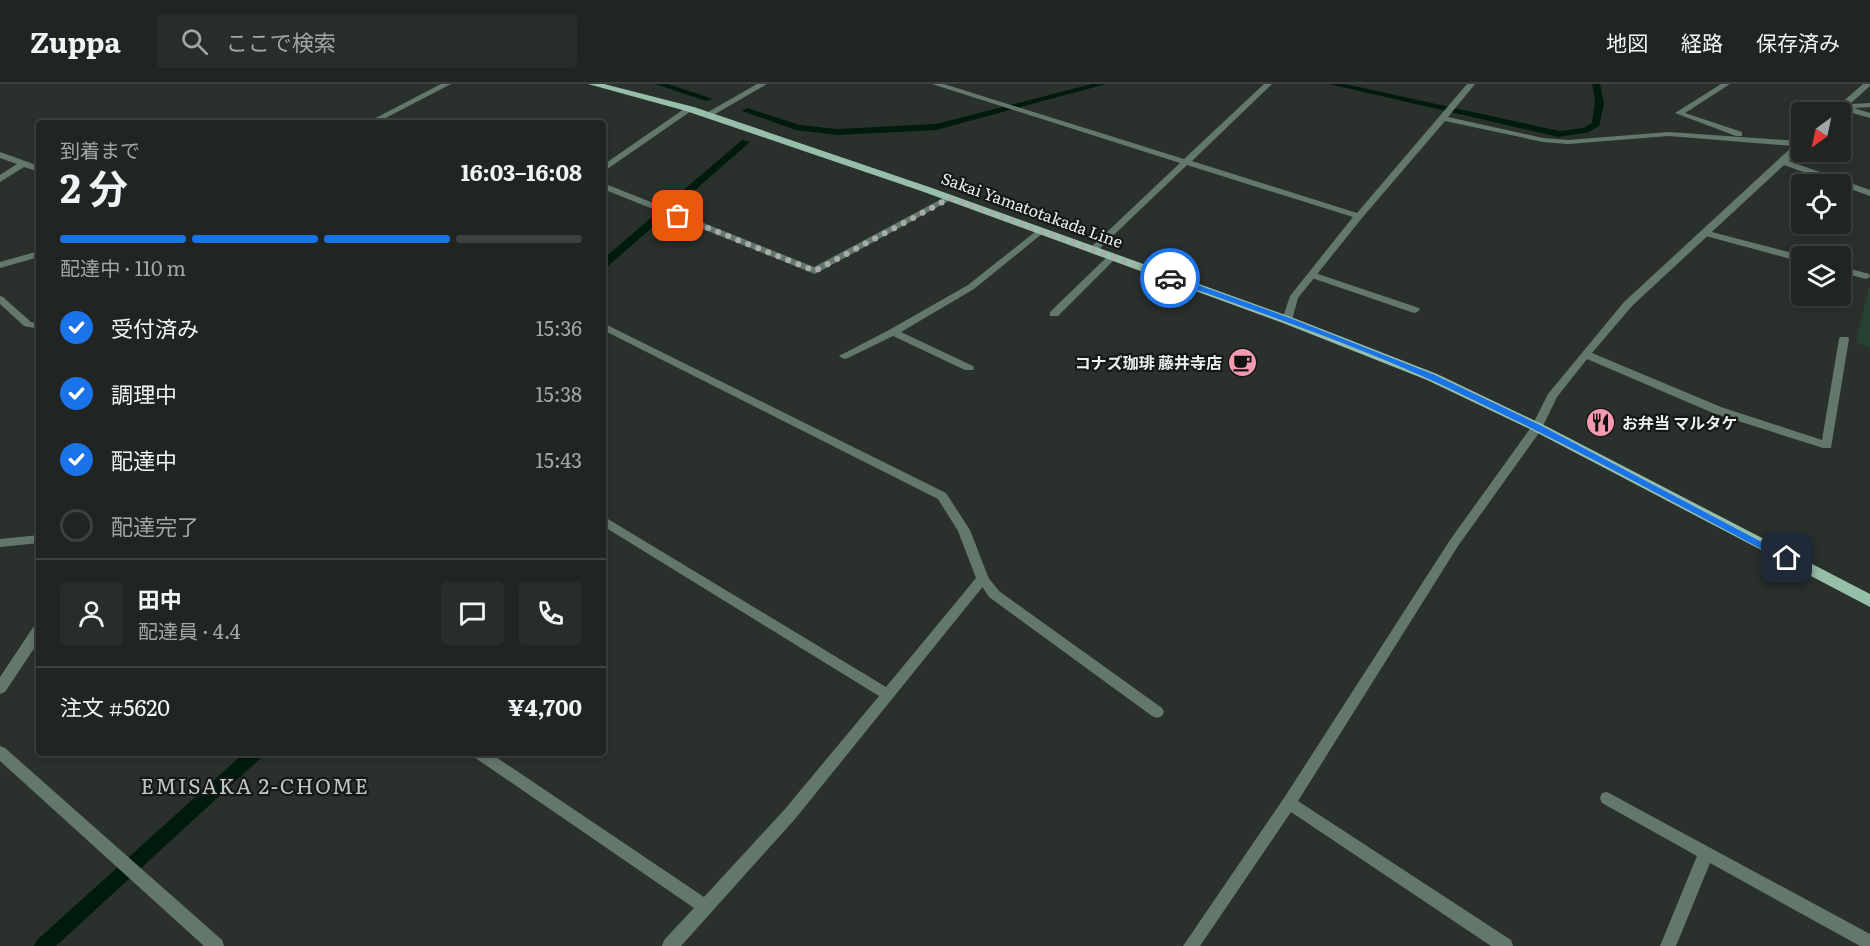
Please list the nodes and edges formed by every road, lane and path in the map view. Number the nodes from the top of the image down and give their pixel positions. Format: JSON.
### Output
{"nodes":[{"id":1,"x":447,"y":84,"type":"edge"},
{"id":2,"x":593,"y":84,"type":"edge"},
{"id":3,"x":763,"y":84,"type":"edge"},
{"id":4,"x":936,"y":84,"type":"edge"},
{"id":5,"x":1268,"y":84,"type":"edge"},
{"id":6,"x":1471,"y":84,"type":"edge"},
{"id":7,"x":1726,"y":84,"type":"edge"},
{"id":8,"x":1868,"y":84,"type":"edge"},
{"id":9,"x":951,"y":86,"type":"edge"},
{"id":10,"x":1848,"y":102,"type":"edge"},
{"id":11,"x":1870,"y":105,"type":"edge"},
{"id":12,"x":1851,"y":108,"type":"edge"},
{"id":13,"x":690,"y":109,"type":"junction"},
{"id":14,"x":1448,"y":112,"type":"junction"},
{"id":15,"x":1851,"y":112,"type":"edge"},
{"id":16,"x":707,"y":115,"type":"junction"},
{"id":17,"x":1870,"y":116,"type":"edge"},
{"id":18,"x":376,"y":120,"type":"edge"},
{"id":19,"x":1757,"y":140,"type":"junction"},
{"id":20,"x":1791,"y":142,"type":"edge"},
{"id":21,"x":1791,"y":153,"type":"edge"},
{"id":22,"x":0,"y":155,"type":"edge"},
{"id":23,"x":1186,"y":161,"type":"junction"},
{"id":24,"x":1783,"y":162,"type":"junction"},
{"id":25,"x":22,"y":164,"type":"junction"},
{"id":26,"x":606,"y":167,"type":"edge"},
{"id":27,"x":36,"y":168,"type":"edge"},
{"id":28,"x":0,"y":179,"type":"edge"},
{"id":29,"x":606,"y":187,"type":"edge"},
{"id":30,"x":1870,"y":193,"type":"edge"},
{"id":31,"x":950,"y":198,"type":"junction"},
{"id":32,"x":1359,"y":216,"type":"junction"},
{"id":33,"x":1040,"y":231,"type":"junction"},
{"id":34,"x":1706,"y":233,"type":"junction"},
{"id":35,"x":1093,"y":250,"type":"junction"},
{"id":36,"x":36,"y":256,"type":"edge"},
{"id":37,"x":1791,"y":256,"type":"edge"},
{"id":38,"x":1112,"y":257,"type":"junction"},
{"id":39,"x":0,"y":265,"type":"edge"},
{"id":40,"x":1851,"y":272,"type":"edge"},
{"id":41,"x":1312,"y":275,"type":"junction"},
{"id":42,"x":1866,"y":276,"type":"dead end"},
{"id":43,"x":0,"y":299,"type":"edge"},
{"id":44,"x":1415,"y":310,"type":"dead end"},
{"id":45,"x":1054,"y":314,"type":"dead end"},
{"id":46,"x":1287,"y":320,"type":"junction"},
{"id":47,"x":36,"y":325,"type":"edge"},
{"id":48,"x":606,"y":328,"type":"edge"},
{"id":49,"x":893,"y":332,"type":"junction"},
{"id":50,"x":1844,"y":339,"type":"dead end"},
{"id":51,"x":1585,"y":354,"type":"junction"},
{"id":52,"x":844,"y":356,"type":"dead end"},
{"id":53,"x":969,"y":368,"type":"dead end"},
{"id":54,"x":1537,"y":427,"type":"junction"},
{"id":55,"x":606,"y":522,"type":"edge"},
{"id":56,"x":36,"y":539,"type":"edge"},
{"id":57,"x":0,"y":543,"type":"edge"},
{"id":58,"x":983,"y":579,"type":"junction"},
{"id":59,"x":1870,"y":601,"type":"edge"},
{"id":60,"x":36,"y":634,"type":"edge"},
{"id":61,"x":0,"y":688,"type":"edge"},
{"id":62,"x":888,"y":695,"type":"junction"},
{"id":63,"x":1157,"y":712,"type":"dead end"},
{"id":64,"x":0,"y":752,"type":"edge"},
{"id":65,"x":483,"y":756,"type":"edge"},
{"id":66,"x":1607,"y":798,"type":"dead end"},
{"id":67,"x":1289,"y":803,"type":"junction"},
{"id":68,"x":1706,"y":854,"type":"junction"},
{"id":69,"x":704,"y":906,"type":"junction"},
{"id":70,"x":1870,"y":943,"type":"edge"},
{"id":71,"x":216,"y":946,"type":"edge"},
{"id":72,"x":670,"y":946,"type":"edge"},
{"id":73,"x":1191,"y":946,"type":"edge"},
{"id":74,"x":1505,"y":946,"type":"edge"},
{"id":75,"x":1668,"y":946,"type":"edge"}],
"edges":[{"from":1,"to":18,"type":"street"},
{"from":2,"to":13,"type":"main road","name":"Sakai Yamatotakada Line"},
{"from":3,"to":16,"type":"street"},
{"from":4,"to":9,"type":"street"},
{"from":5,"to":23,"type":"street"},
{"from":6,"to":14,"type":"street"},
{"from":7,"to":19,"type":"street"},
{"from":8,"to":10,"type":"street"},
{"from":9,"to":23,"type":"street"},
{"from":11,"to":12,"type":"street"},
{"from":13,"to":16,"type":"main road","name":"Sakai Yamatotakada Line"},
{"from":13,"to":26,"type":"street"},
{"from":14,"to":19,"type":"street"},
{"from":14,"to":32,"type":"street"},
{"from":15,"to":17,"type":"street"},
{"from":16,"to":31,"type":"main road","name":"Sakai Yamatotakada Line"},
{"from":19,"to":20,"type":"street"},
{"from":21,"to":24,"type":"street"},
{"from":22,"to":25,"type":"street"},
{"from":23,"to":32,"type":"street"},
{"from":23,"to":35,"type":"street"},
{"from":24,"to":30,"type":"street"},
{"from":24,"to":34,"type":"street"},
{"from":25,"to":27,"type":"street"},
{"from":25,"to":28,"type":"street"},
{"from":29,"to":31,"type":"street"},
{"from":31,"to":33,"type":"main road","name":"Sakai Yamatotakada Line"},
{"from":32,"to":41,"type":"street"},
{"from":33,"to":35,"type":"main road","name":"Sakai Yamatotakada Line"},
{"from":33,"to":49,"type":"street"},
{"from":34,"to":37,"type":"street"},
{"from":34,"to":51,"type":"street"},
{"from":35,"to":38,"type":"main road","name":"Sakai Yamatotakada Line"},
{"from":36,"to":39,"type":"street"},
{"from":38,"to":45,"type":"street"},
{"from":38,"to":46,"type":"main road","name":"Sakai Yamatotakada Line"},
{"from":40,"to":42,"type":"street"},
{"from":41,"to":44,"type":"street"},
{"from":41,"to":46,"type":"street"},
{"from":43,"to":47,"type":"street"},
{"from":46,"to":54,"type":"main road","name":"Sakai Yamatotakada Line"},
{"from":48,"to":58,"type":"street"},
{"from":49,"to":52,"type":"street"},
{"from":49,"to":53,"type":"street"},
{"from":50,"to":51,"type":"street"},
{"from":51,"to":54,"type":"street"},
{"from":54,"to":59,"type":"main road","name":"Sakai Yamatotakada Line"},
{"from":54,"to":67,"type":"street"},
{"from":55,"to":62,"type":"street"},
{"from":56,"to":57,"type":"street"},
{"from":58,"to":62,"type":"street"},
{"from":58,"to":63,"type":"street"},
{"from":60,"to":61,"type":"street"},
{"from":62,"to":69,"type":"street"},
{"from":64,"to":71,"type":"street"},
{"from":65,"to":69,"type":"street"},
{"from":66,"to":68,"type":"street"},
{"from":67,"to":73,"type":"street"},
{"from":67,"to":74,"type":"street"},
{"from":68,"to":70,"type":"street"},
{"from":68,"to":75,"type":"street"},
{"from":69,"to":72,"type":"street"}]}
